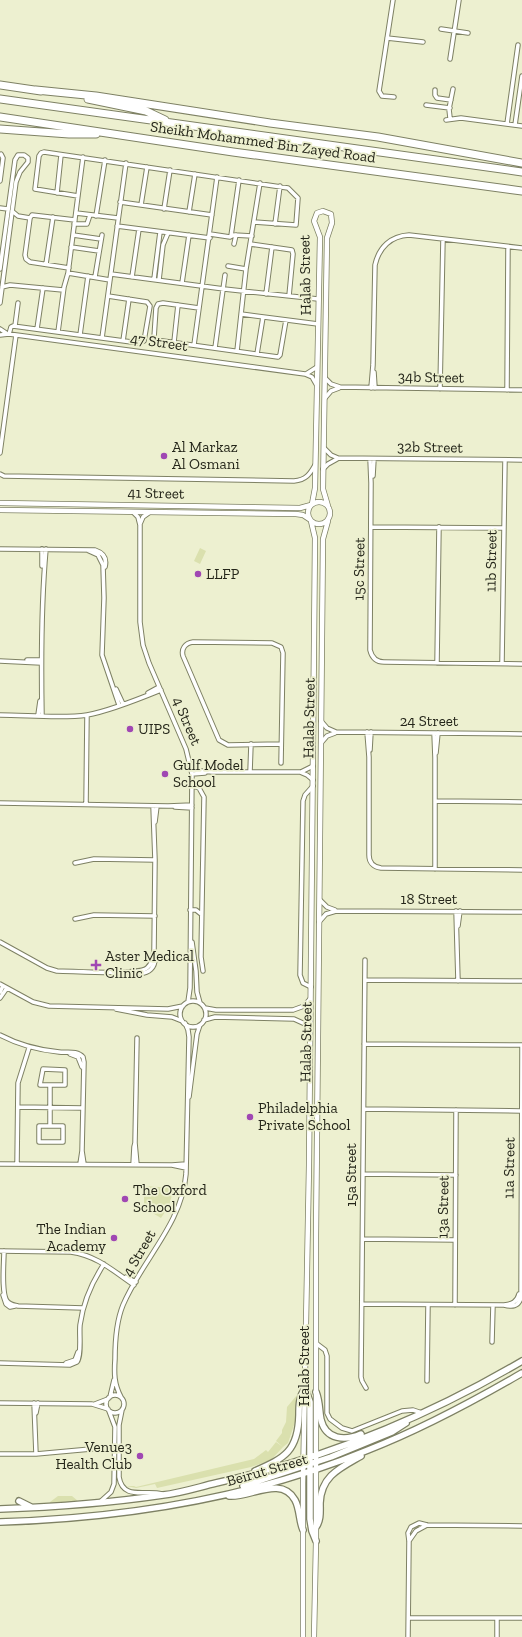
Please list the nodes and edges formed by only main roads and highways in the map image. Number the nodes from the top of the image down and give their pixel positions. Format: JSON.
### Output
{"nodes":[{"id":1,"x":0,"y":85,"type":"edge"},
{"id":2,"x":36,"y":90,"type":"junction"},
{"id":3,"x":0,"y":99,"type":"edge"},
{"id":4,"x":0,"y":117,"type":"edge"},
{"id":5,"x":166,"y":121,"type":"junction"},
{"id":6,"x":0,"y":129,"type":"edge"},
{"id":7,"x":108,"y":132,"type":"junction"},
{"id":8,"x":522,"y":163,"type":"edge"},
{"id":9,"x":522,"y":172,"type":"edge"},
{"id":10,"x":522,"y":190,"type":"edge"},
{"id":11,"x":522,"y":1361,"type":"edge"},
{"id":12,"x":522,"y":1373,"type":"edge"},
{"id":13,"x":316,"y":1392,"type":"road end"},
{"id":14,"x":409,"y":1420,"type":"junction"},
{"id":15,"x":367,"y":1451,"type":"junction"},
{"id":16,"x":313,"y":1457,"type":"junction"},
{"id":17,"x":313,"y":1466,"type":"junction"},
{"id":18,"x":245,"y":1477,"type":"junction"},
{"id":19,"x":225,"y":1495,"type":"junction"},
{"id":20,"x":19,"y":1501,"type":"dead end"},
{"id":21,"x":33,"y":1508,"type":"junction"},
{"id":22,"x":0,"y":1509,"type":"edge"},
{"id":23,"x":0,"y":1522,"type":"edge"},
{"id":24,"x":316,"y":1528,"type":"road end"},
{"id":25,"x":303,"y":1530,"type":"road end"},
{"id":26,"x":316,"y":1542,"type":"road end"}],
"edges":[{"from":1,"to":2,"type":"highway"},
{"from":2,"to":5,"type":"highway"},
{"from":2,"to":8,"type":"highway"},
{"from":3,"to":5,"type":"highway","name":"Sheikh Mohammed Bin Zayed Road"},
{"from":4,"to":7,"type":"highway","name":"Sheikh Mohammed Bin Zayed Road"},
{"from":5,"to":9,"type":"highway","name":"Sheikh Mohammed Bin Zayed Road"},
{"from":6,"to":7,"type":"highway"},
{"from":7,"to":10,"type":"highway","name":"Sheikh Mohammed Bin Zayed Road"},
{"from":11,"to":14,"type":"main road","name":"Beirut Street"},
{"from":12,"to":15,"type":"main road","name":"Beirut Street"},
{"from":13,"to":14,"type":"main road"},
{"from":14,"to":16,"type":"main road","name":"Beirut Street"},
{"from":14,"to":17,"type":"main road"},
{"from":15,"to":17,"type":"main road","name":"Beirut Street"},
{"from":15,"to":24,"type":"main road"},
{"from":16,"to":17,"type":"main road"},
{"from":16,"to":18,"type":"main road","name":"Beirut Street"},
{"from":16,"to":18,"type":"main road"},
{"from":17,"to":19,"type":"main road","name":"Beirut Street"},
{"from":17,"to":26,"type":"main road"},
{"from":18,"to":21,"type":"main road","name":"Beirut Street"},
{"from":19,"to":23,"type":"main road","name":"Beirut Street"},
{"from":19,"to":25,"type":"main road"},
{"from":20,"to":21,"type":"main road"},
{"from":21,"to":22,"type":"main road","name":"Beirut Street"}]}
